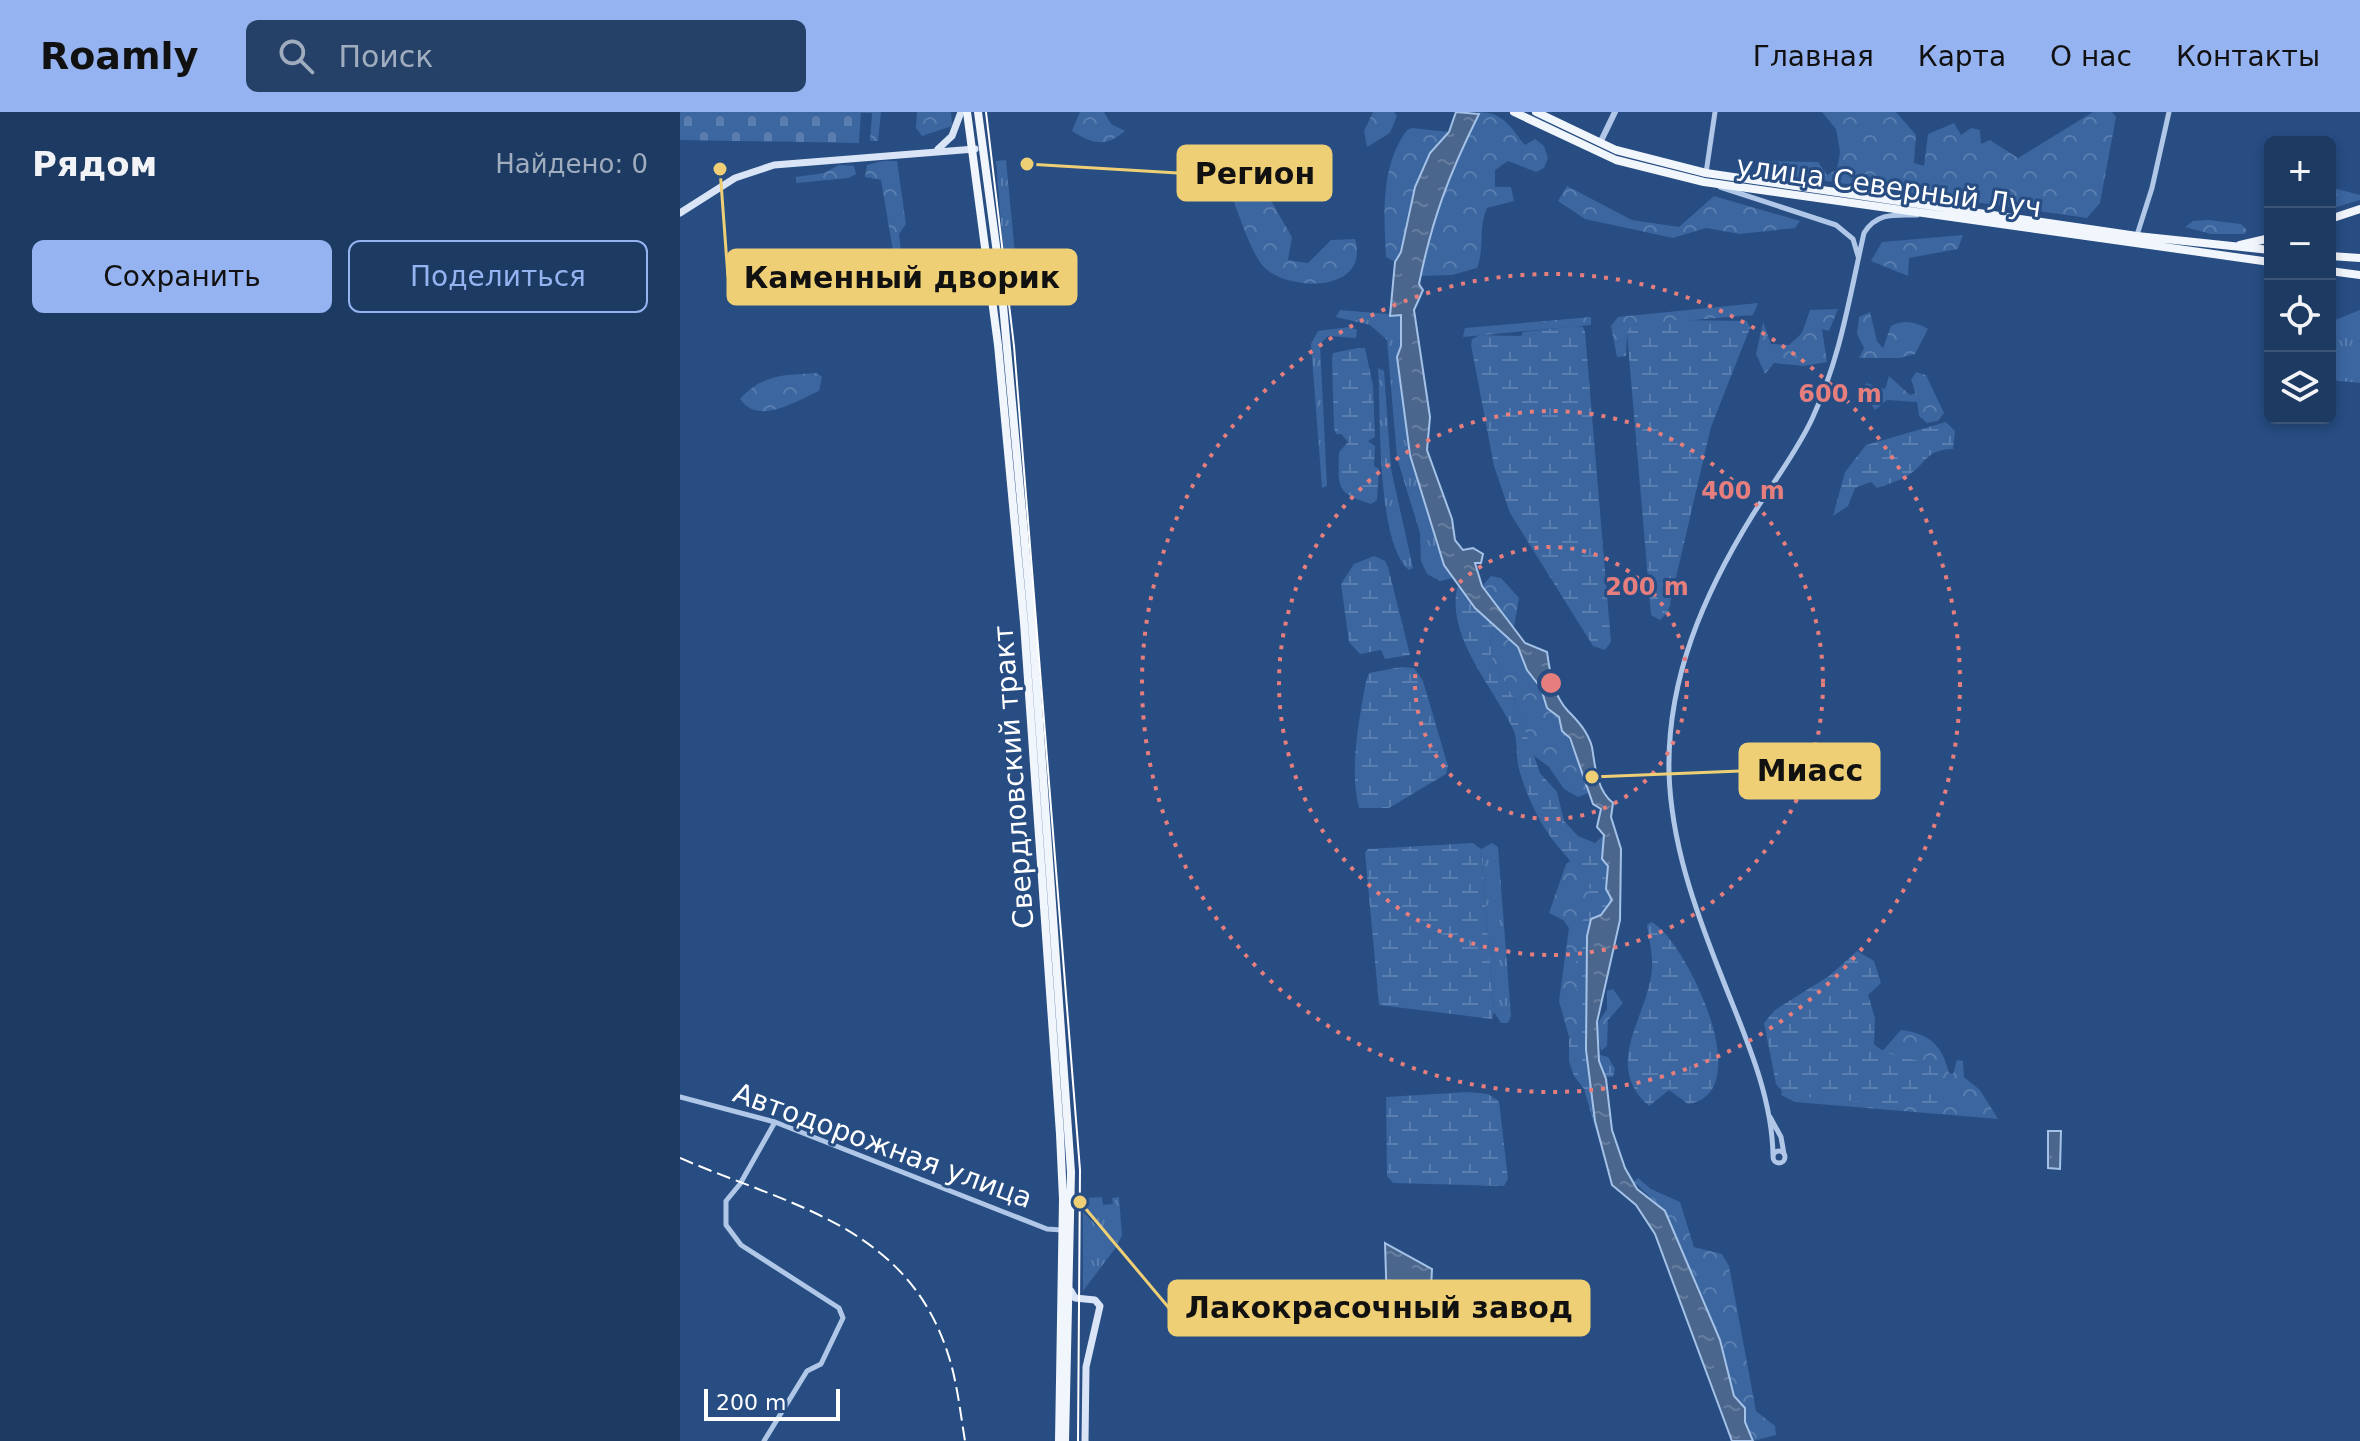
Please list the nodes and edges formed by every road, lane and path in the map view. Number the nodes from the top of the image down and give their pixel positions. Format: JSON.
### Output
{"nodes":[{"id":1,"x":961,"y":112,"type":"edge"},
{"id":2,"x":967,"y":112,"type":"edge"},
{"id":3,"x":978,"y":112,"type":"edge"},
{"id":4,"x":1514,"y":112,"type":"edge"},
{"id":5,"x":1536,"y":112,"type":"edge"},
{"id":6,"x":1615,"y":112,"type":"edge"},
{"id":7,"x":1715,"y":112,"type":"edge"},
{"id":8,"x":2169,"y":112,"type":"edge"},
{"id":9,"x":1600,"y":143,"type":"junction"},
{"id":10,"x":979,"y":149,"type":"junction"},
{"id":11,"x":928,"y":151,"type":"junction"},
{"id":12,"x":1705,"y":177,"type":"junction"},
{"id":13,"x":2360,"y":209,"type":"edge"},
{"id":14,"x":680,"y":213,"type":"edge"},
{"id":15,"x":1930,"y":215,"type":"junction"},
{"id":16,"x":2336,"y":217,"type":"edge"},
{"id":17,"x":2137,"y":236,"type":"junction"},
{"id":18,"x":2264,"y":239,"type":"edge"},
{"id":19,"x":2231,"y":247,"type":"junction"},
{"id":20,"x":2264,"y":250,"type":"edge"},
{"id":21,"x":2336,"y":256,"type":"edge"},
{"id":22,"x":2347,"y":257,"type":"junction"},
{"id":23,"x":2360,"y":258,"type":"edge"},
{"id":24,"x":1858,"y":259,"type":"junction"},
{"id":25,"x":2264,"y":261,"type":"edge"},
{"id":26,"x":2336,"y":272,"type":"edge"},
{"id":27,"x":2344,"y":273,"type":"junction"},
{"id":28,"x":2360,"y":275,"type":"edge"},
{"id":29,"x":680,"y":1097,"type":"edge"},
{"id":30,"x":1769,"y":1116,"type":"junction"},
{"id":31,"x":775,"y":1122,"type":"junction"},
{"id":32,"x":1784,"y":1154,"type":"junction"},
{"id":33,"x":1773,"y":1155,"type":"junction"},
{"id":34,"x":1067,"y":1231,"type":"junction"},
{"id":35,"x":1071,"y":1291,"type":"junction"},
{"id":36,"x":1079,"y":1299,"type":"junction"},
{"id":37,"x":1070,"y":1312,"type":"junction"},
{"id":38,"x":764,"y":1441,"type":"edge"},
{"id":39,"x":1059,"y":1441,"type":"edge"},
{"id":40,"x":1065,"y":1441,"type":"edge"},
{"id":41,"x":1085,"y":1441,"type":"edge"}],
"edges":[{"from":1,"to":11,"type":"main road"},
{"from":2,"to":10,"type":"main road","name":"Свердловский тракт"},
{"from":3,"to":10,"type":"main road","name":"Свердловский тракт"},
{"from":4,"to":12,"type":"main road","name":"улица Северный Луч"},
{"from":5,"to":9,"type":"main road","name":"улица Северный Луч"},
{"from":6,"to":9,"type":"street"},
{"from":7,"to":12,"type":"street"},
{"from":8,"to":17,"type":"street"},
{"from":9,"to":12,"type":"main road","name":"улица Северный Луч"},
{"from":10,"to":11,"type":"main road"},
{"from":10,"to":34,"type":"main road","name":"Свердловский тракт"},
{"from":11,"to":14,"type":"main road"},
{"from":12,"to":15,"type":"main road","name":"улица Северный Луч"},
{"from":12,"to":17,"type":"main road","name":"улица Северный Луч"},
{"from":12,"to":24,"type":"street"},
{"from":13,"to":16,"type":"main road"},
{"from":15,"to":24,"type":"street"},
{"from":15,"to":25,"type":"main road","name":"улица Северный Луч"},
{"from":17,"to":19,"type":"main road","name":"улица Северный Луч"},
{"from":18,"to":19,"type":"main road"},
{"from":19,"to":20,"type":"main road","name":"улица Северный Луч"},
{"from":21,"to":22,"type":"main road"},
{"from":22,"to":23,"type":"main road"},
{"from":22,"to":27,"type":"main road"},
{"from":24,"to":30,"type":"street"},
{"from":26,"to":27,"type":"main road"},
{"from":27,"to":28,"type":"main road"},
{"from":29,"to":31,"type":"street","name":"Автодорожная улица"},
{"from":30,"to":32,"type":"street"},
{"from":30,"to":33,"type":"street"},
{"from":31,"to":34,"type":"street","name":"Автодорожная улица"},
{"from":31,"to":38,"type":"street"},
{"from":32,"to":33,"type":"street"},
{"from":32,"to":33,"type":"street"},
{"from":34,"to":35,"type":"main road","name":"Свердловский тракт"},
{"from":34,"to":39,"type":"main road","name":"Свердловский тракт"},
{"from":35,"to":36,"type":"main road"},
{"from":35,"to":37,"type":"main road","name":"Свердловский тракт"},
{"from":36,"to":37,"type":"main road"},
{"from":36,"to":41,"type":"main road"},
{"from":37,"to":40,"type":"main road","name":"Свердловский тракт"}]}
